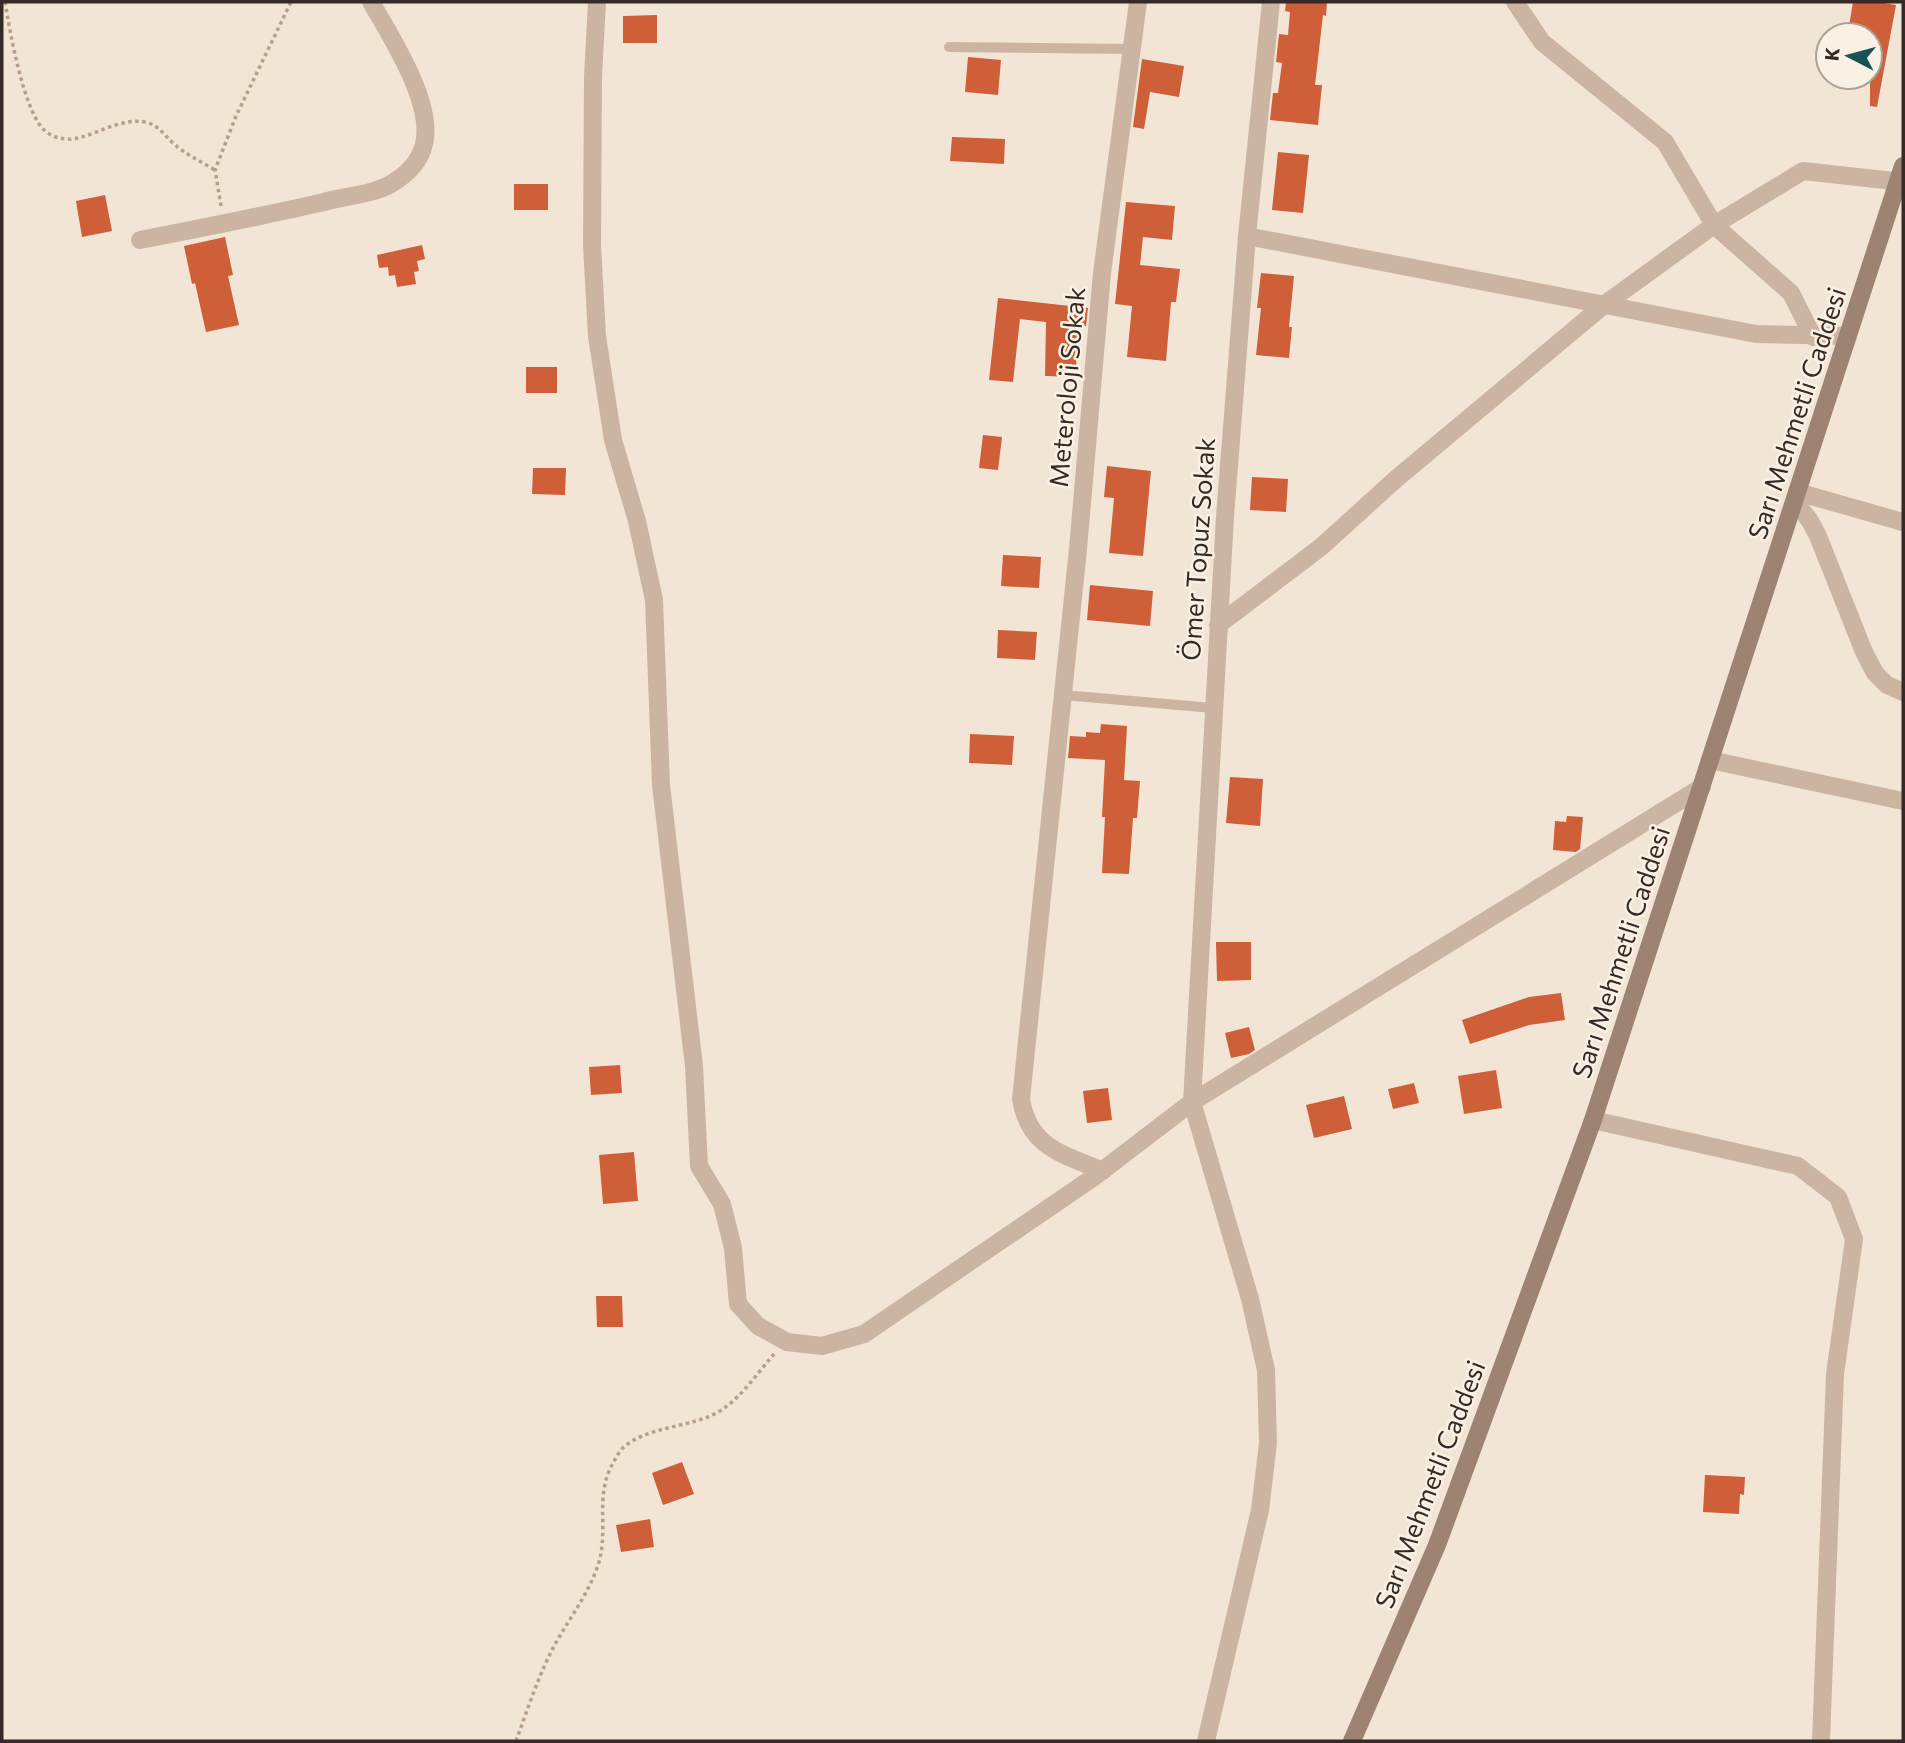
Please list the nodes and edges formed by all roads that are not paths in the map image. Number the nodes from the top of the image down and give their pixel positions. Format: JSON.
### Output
{"nodes":[{"id":1,"x":371,"y":2,"type":"edge"},
{"id":2,"x":597,"y":2,"type":"edge"},
{"id":3,"x":1138,"y":2,"type":"edge"},
{"id":4,"x":1272,"y":2,"type":"edge"},
{"id":5,"x":1515,"y":2,"type":"edge"},
{"id":6,"x":949,"y":47,"type":"dead end"},
{"id":7,"x":1132,"y":49,"type":"junction"},
{"id":8,"x":1902,"y":177,"type":"edge"},
{"id":9,"x":1714,"y":225,"type":"junction"},
{"id":10,"x":1247,"y":236,"type":"junction"},
{"id":11,"x":141,"y":240,"type":"dead end"},
{"id":12,"x":1605,"y":304,"type":"junction"},
{"id":13,"x":1848,"y":336,"type":"junction"},
{"id":14,"x":1813,"y":337,"type":"junction"},
{"id":15,"x":1796,"y":497,"type":"junction"},
{"id":16,"x":1903,"y":522,"type":"edge"},
{"id":17,"x":1218,"y":625,"type":"junction"},
{"id":18,"x":1903,"y":692,"type":"edge"},
{"id":19,"x":1063,"y":695,"type":"junction"},
{"id":20,"x":1213,"y":708,"type":"junction"},
{"id":21,"x":1710,"y":760,"type":"junction"},
{"id":22,"x":1702,"y":787,"type":"junction"},
{"id":23,"x":1903,"y":801,"type":"edge"},
{"id":24,"x":1192,"y":1102,"type":"junction"},
{"id":25,"x":1593,"y":1120,"type":"junction"},
{"id":26,"x":1103,"y":1171,"type":"junction"},
{"id":27,"x":1206,"y":1741,"type":"edge"},
{"id":28,"x":1352,"y":1741,"type":"edge"},
{"id":29,"x":1821,"y":1741,"type":"edge"}],
"edges":[{"from":1,"to":11,"type":"street"},
{"from":2,"to":26,"type":"street"},
{"from":3,"to":7,"type":"street","name":"Meteroloji Sokak"},
{"from":4,"to":10,"type":"street","name":"Ömer Topuz Sokak"},
{"from":5,"to":9,"type":"street"},
{"from":6,"to":7,"type":"lane"},
{"from":7,"to":19,"type":"street","name":"Meteroloji Sokak"},
{"from":8,"to":9,"type":"street"},
{"from":8,"to":13,"type":"street","name":"Sarı Mehmetli Caddesi"},
{"from":9,"to":12,"type":"street"},
{"from":9,"to":14,"type":"street"},
{"from":10,"to":12,"type":"street"},
{"from":10,"to":17,"type":"street","name":"Ömer Topuz Sokak"},
{"from":12,"to":14,"type":"street"},
{"from":12,"to":17,"type":"street"},
{"from":13,"to":14,"type":"street"},
{"from":13,"to":15,"type":"street","name":"Sarı Mehmetli Caddesi"},
{"from":15,"to":16,"type":"street"},
{"from":15,"to":18,"type":"street"},
{"from":15,"to":21,"type":"street","name":"Sarı Mehmetli Caddesi"},
{"from":17,"to":20,"type":"street","name":"Ömer Topuz Sokak"},
{"from":19,"to":20,"type":"lane"},
{"from":19,"to":26,"type":"street","name":"Meteroloji Sokak"},
{"from":20,"to":24,"type":"street","name":"Ömer Topuz Sokak"},
{"from":21,"to":22,"type":"street","name":"Sarı Mehmetli Caddesi"},
{"from":21,"to":23,"type":"street"},
{"from":22,"to":24,"type":"street"},
{"from":22,"to":25,"type":"street","name":"Sarı Mehmetli Caddesi"},
{"from":24,"to":26,"type":"street"},
{"from":24,"to":27,"type":"street","name":"Ömer Topuz Sokak"},
{"from":25,"to":28,"type":"street","name":"Sarı Mehmetli Caddesi"},
{"from":25,"to":29,"type":"street"}]}
